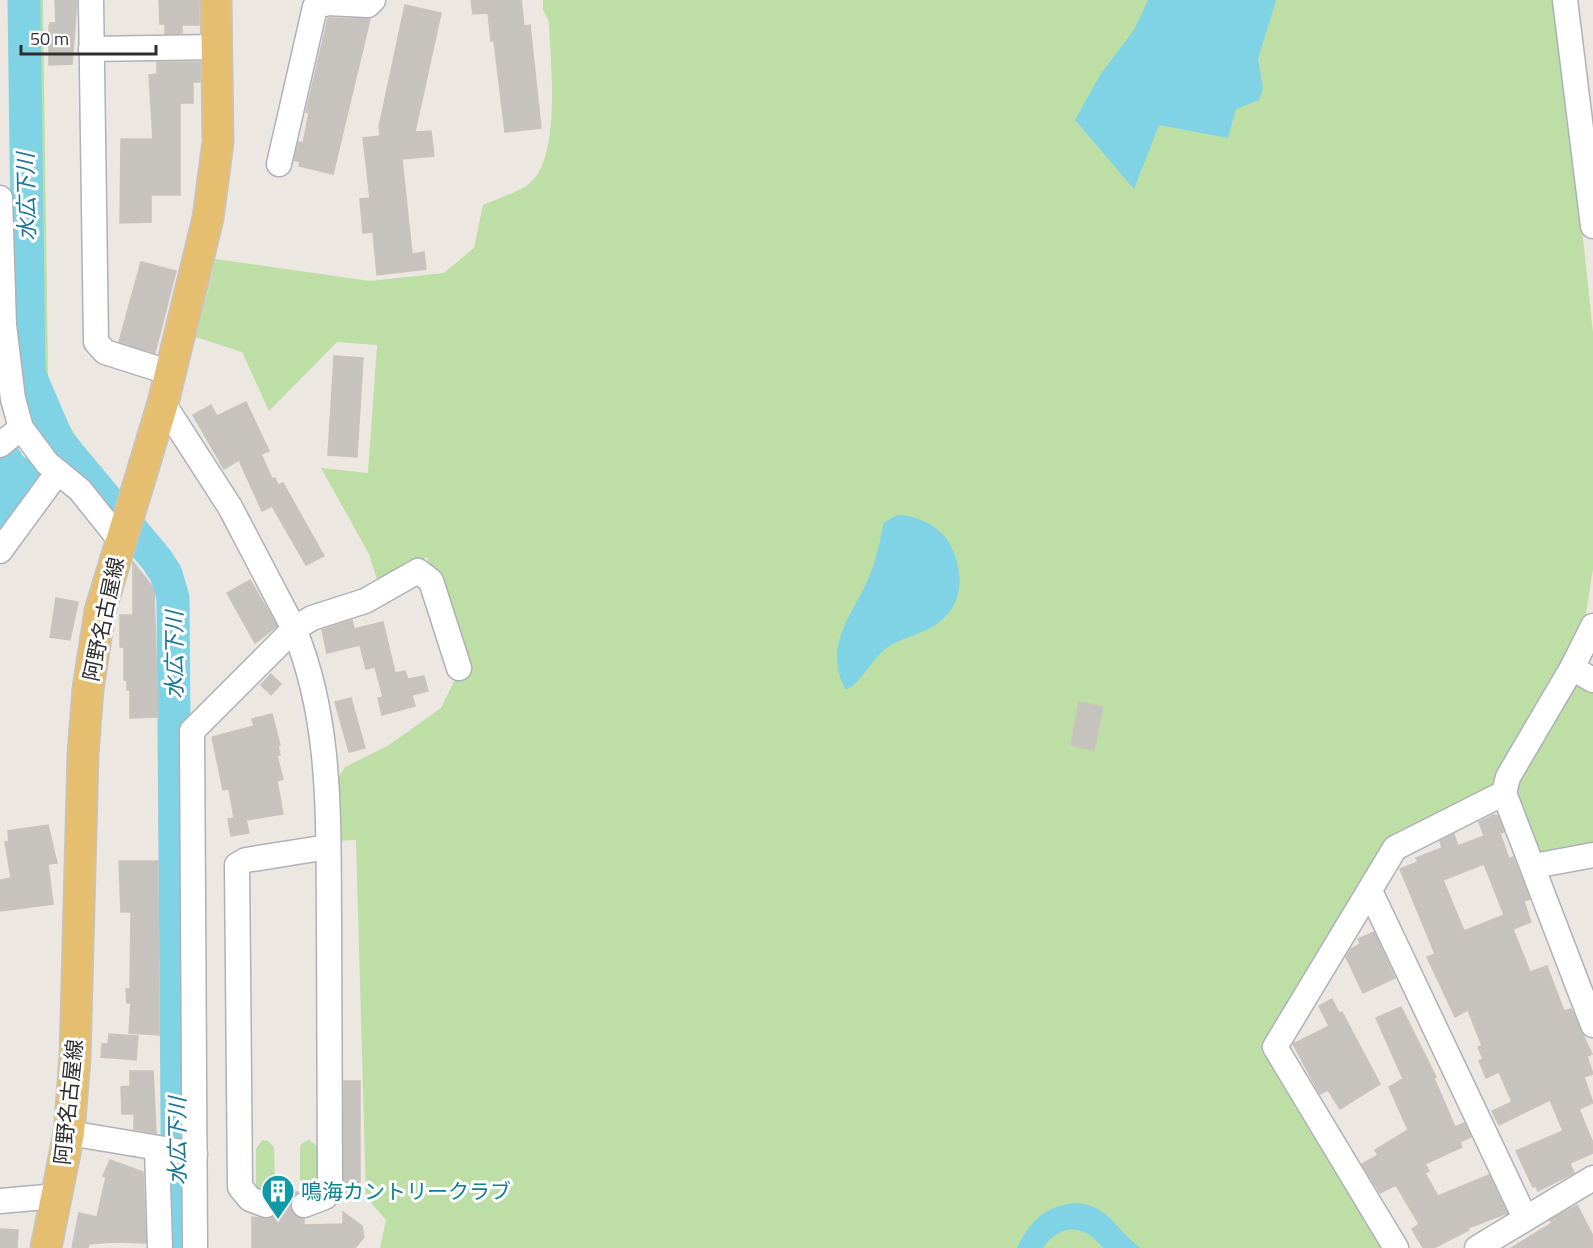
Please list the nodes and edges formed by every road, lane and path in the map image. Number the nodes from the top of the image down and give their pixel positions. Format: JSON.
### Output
{"nodes":[{"id":1,"x":91,"y":0,"type":"edge"},
{"id":2,"x":216,"y":0,"type":"edge"},
{"id":3,"x":373,"y":0,"type":"edge"},
{"id":4,"x":1565,"y":0,"type":"edge"},
{"id":5,"x":216,"y":48,"type":"junction"},
{"id":6,"x":91,"y":49,"type":"junction"},
{"id":7,"x":279,"y":164,"type":"dead end"},
{"id":8,"x":0,"y":198,"type":"edge"},
{"id":9,"x":1593,"y":226,"type":"edge"},
{"id":10,"x":2,"y":326,"type":"edge"},
{"id":11,"x":171,"y":373,"type":"junction"},
{"id":12,"x":163,"y":404,"type":"junction"},
{"id":13,"x":21,"y":428,"type":"junction"},
{"id":14,"x":0,"y":445,"type":"edge"},
{"id":15,"x":58,"y":472,"type":"junction"},
{"id":16,"x":124,"y":528,"type":"junction"},
{"id":17,"x":0,"y":550,"type":"edge"},
{"id":18,"x":1593,"y":626,"type":"edge"},
{"id":19,"x":294,"y":629,"type":"junction"},
{"id":20,"x":459,"y":668,"type":"dead end"},
{"id":21,"x":1572,"y":668,"type":"junction"},
{"id":22,"x":1593,"y":680,"type":"edge"},
{"id":23,"x":1504,"y":794,"type":"junction"},
{"id":24,"x":328,"y":847,"type":"junction"},
{"id":25,"x":1593,"y":855,"type":"edge"},
{"id":26,"x":1534,"y":866,"type":"junction"},
{"id":27,"x":1370,"y":891,"type":"junction"},
{"id":28,"x":1593,"y":1024,"type":"edge"},
{"id":29,"x":69,"y":1133,"type":"junction"},
{"id":30,"x":161,"y":1150,"type":"junction"},
{"id":31,"x":192,"y":1154,"type":"junction"},
{"id":32,"x":1590,"y":1187,"type":"edge"},
{"id":33,"x":57,"y":1196,"type":"junction"},
{"id":34,"x":0,"y":1201,"type":"edge"},
{"id":35,"x":304,"y":1204,"type":"tunnel mouth"},
{"id":36,"x":266,"y":1205,"type":"tunnel mouth"},
{"id":37,"x":1525,"y":1218,"type":"junction"},
{"id":38,"x":46,"y":1248,"type":"edge"},
{"id":39,"x":160,"y":1248,"type":"edge"},
{"id":40,"x":195,"y":1248,"type":"edge"},
{"id":41,"x":1396,"y":1248,"type":"edge"},
{"id":42,"x":1477,"y":1248,"type":"edge"}],
"edges":[{"from":1,"to":6,"type":"street"},
{"from":2,"to":5,"type":"main road","name":"阿野名古屋線"},
{"from":3,"to":7,"type":"street"},
{"from":4,"to":9,"type":"street"},
{"from":5,"to":6,"type":"street"},
{"from":5,"to":11,"type":"main road","name":"阿野名古屋線"},
{"from":6,"to":11,"type":"street"},
{"from":8,"to":10,"type":"street"},
{"from":10,"to":13,"type":"street"},
{"from":11,"to":12,"type":"main road","name":"阿野名古屋線"},
{"from":12,"to":16,"type":"main road","name":"阿野名古屋線"},
{"from":12,"to":19,"type":"street"},
{"from":13,"to":14,"type":"street"},
{"from":13,"to":15,"type":"street"},
{"from":15,"to":16,"type":"street"},
{"from":15,"to":17,"type":"street"},
{"from":16,"to":29,"type":"main road","name":"阿野名古屋線"},
{"from":18,"to":21,"type":"street"},
{"from":19,"to":20,"type":"street"},
{"from":19,"to":24,"type":"street"},
{"from":19,"to":31,"type":"street"},
{"from":21,"to":22,"type":"street"},
{"from":21,"to":23,"type":"street"},
{"from":23,"to":26,"type":"street"},
{"from":23,"to":27,"type":"street"},
{"from":24,"to":35,"type":"street"},
{"from":24,"to":36,"type":"street"},
{"from":25,"to":26,"type":"street"},
{"from":26,"to":28,"type":"street"},
{"from":27,"to":37,"type":"street"},
{"from":27,"to":41,"type":"street"},
{"from":29,"to":30,"type":"street"},
{"from":29,"to":33,"type":"main road","name":"阿野名古屋線"},
{"from":30,"to":31,"type":"street"},
{"from":30,"to":39,"type":"street"},
{"from":31,"to":40,"type":"street"},
{"from":32,"to":37,"type":"street"},
{"from":33,"to":34,"type":"street"},
{"from":33,"to":38,"type":"main road","name":"阿野名古屋線"},
{"from":37,"to":42,"type":"street"}]}
